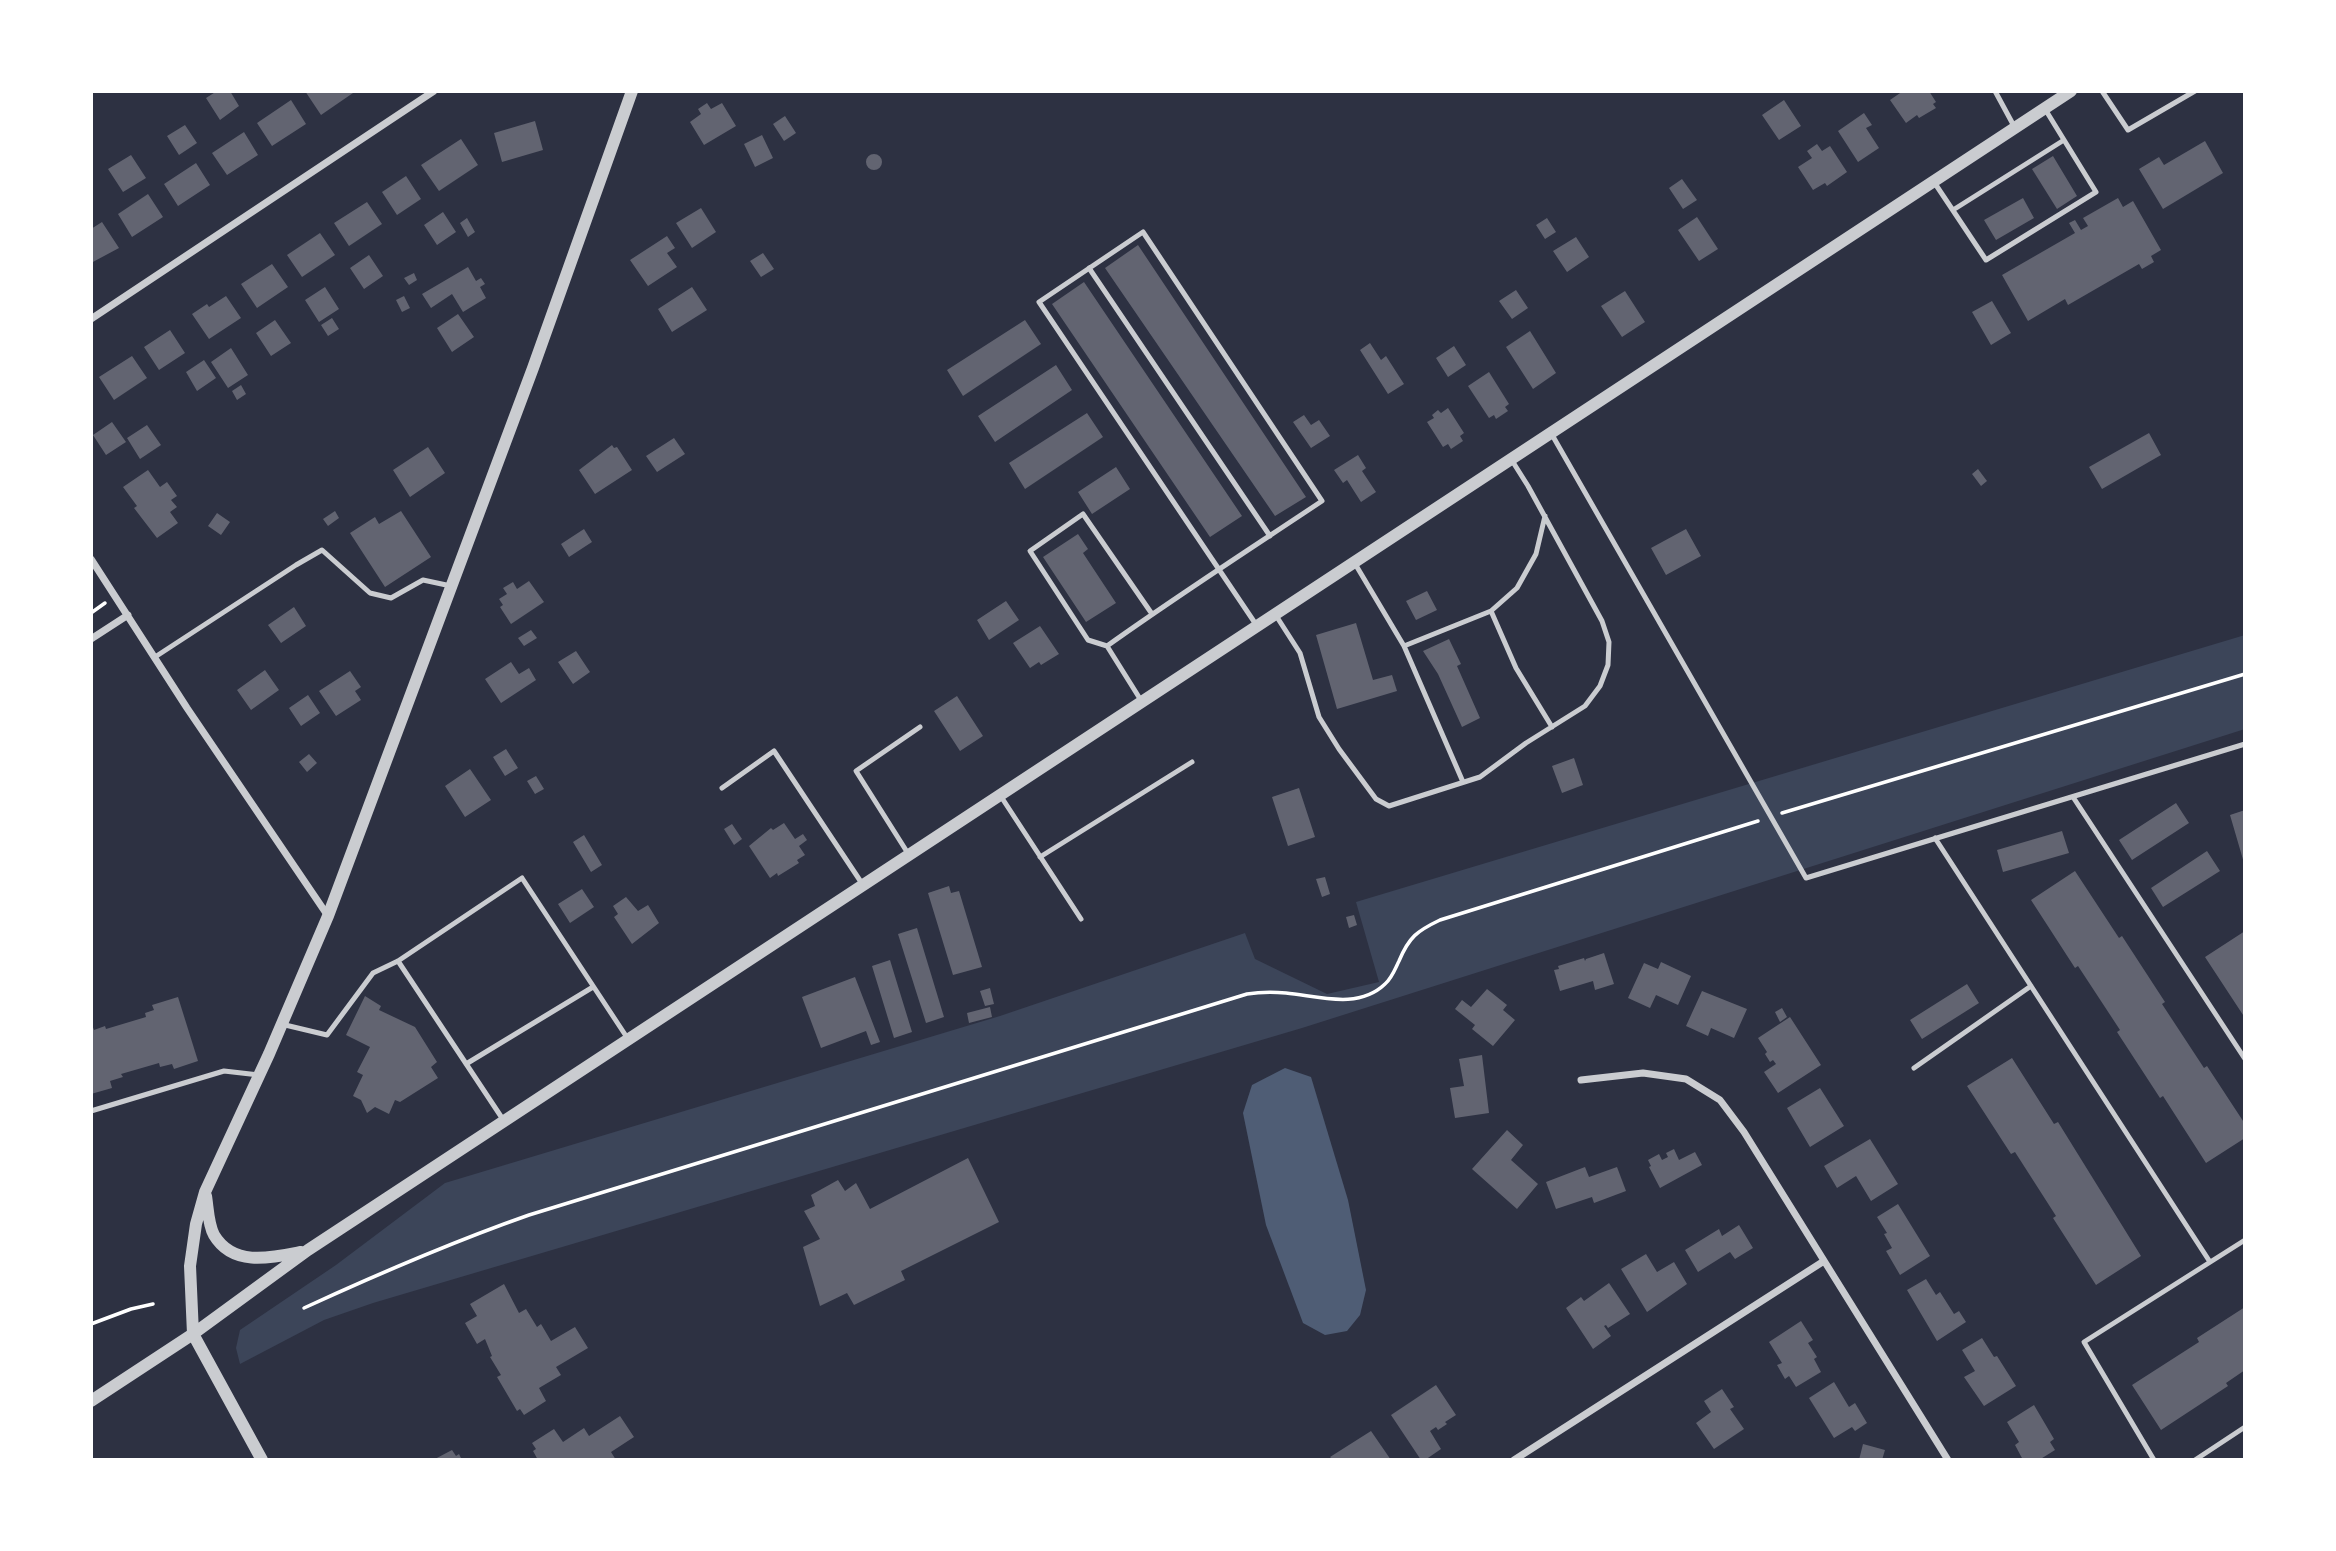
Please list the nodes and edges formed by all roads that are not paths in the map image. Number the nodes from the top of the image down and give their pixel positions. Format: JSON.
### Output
{"nodes":[{"id":1,"x":434,"y":91,"type":"edge"},
{"id":2,"x":632,"y":91,"type":"edge"},
{"id":3,"x":1995,"y":91,"type":"edge"},
{"id":4,"x":2071,"y":91,"type":"edge"},
{"id":5,"x":2102,"y":91,"type":"edge"},
{"id":6,"x":2195,"y":91,"type":"edge"},
{"id":7,"x":2045,"y":109,"type":"junction"},
{"id":8,"x":2015,"y":128,"type":"junction"},
{"id":9,"x":2064,"y":140,"type":"junction"},
{"id":10,"x":1934,"y":181,"type":"junction"},
{"id":11,"x":1953,"y":210,"type":"junction"},
{"id":12,"x":1089,"y":268,"type":"junction"},
{"id":13,"x":91,"y":319,"type":"edge"},
{"id":14,"x":1551,"y":433,"type":"junction"},
{"id":15,"x":1511,"y":459,"type":"junction"},
{"id":16,"x":1545,"y":516,"type":"junction"},
{"id":17,"x":1270,"y":536,"type":"junction"},
{"id":18,"x":91,"y":559,"type":"edge"},
{"id":19,"x":1354,"y":562,"type":"junction"},
{"id":20,"x":1219,"y":569,"type":"junction"},
{"id":21,"x":451,"y":586,"type":"junction"},
{"id":22,"x":1491,"y":611,"type":"junction"},
{"id":23,"x":1152,"y":614,"type":"junction"},
{"id":24,"x":1275,"y":614,"type":"junction"},
{"id":25,"x":128,"y":615,"type":"junction"},
{"id":26,"x":1257,"y":626,"type":"junction"},
{"id":27,"x":91,"y":639,"type":"edge"},
{"id":28,"x":1107,"y":646,"type":"junction"},
{"id":29,"x":1404,"y":646,"type":"junction"},
{"id":30,"x":155,"y":657,"type":"junction"},
{"id":31,"x":1142,"y":702,"type":"junction"},
{"id":32,"x":920,"y":727,"type":"dead end"},
{"id":33,"x":1552,"y":727,"type":"junction"},
{"id":34,"x":2245,"y":744,"type":"edge"},
{"id":35,"x":1192,"y":762,"type":"dead end"},
{"id":36,"x":1463,"y":782,"type":"junction"},
{"id":37,"x":722,"y":788,"type":"dead end"},
{"id":38,"x":1000,"y":795,"type":"junction"},
{"id":39,"x":2073,"y":797,"type":"junction"},
{"id":40,"x":1936,"y":838,"type":"junction"},
{"id":41,"x":909,"y":855,"type":"junction"},
{"id":42,"x":1040,"y":857,"type":"junction"},
{"id":43,"x":863,"y":885,"type":"junction"},
{"id":44,"x":328,"y":916,"type":"junction"},
{"id":45,"x":1081,"y":919,"type":"dead end"},
{"id":46,"x":398,"y":961,"type":"junction"},
{"id":47,"x":2031,"y":986,"type":"junction"},
{"id":48,"x":593,"y":987,"type":"junction"},
{"id":49,"x":281,"y":1024,"type":"junction"},
{"id":50,"x":628,"y":1040,"type":"junction"},
{"id":51,"x":2245,"y":1059,"type":"edge"},
{"id":52,"x":466,"y":1064,"type":"junction"},
{"id":53,"x":1914,"y":1068,"type":"dead end"},
{"id":54,"x":259,"y":1075,"type":"junction"},
{"id":55,"x":1581,"y":1080,"type":"dead end"},
{"id":56,"x":91,"y":1111,"type":"edge"},
{"id":57,"x":504,"y":1121,"type":"junction"},
{"id":58,"x":205,"y":1192,"type":"junction"},
{"id":59,"x":2245,"y":1240,"type":"edge"},
{"id":60,"x":308,"y":1250,"type":"junction"},
{"id":61,"x":1824,"y":1261,"type":"junction"},
{"id":62,"x":2210,"y":1262,"type":"junction"},
{"id":63,"x":193,"y":1334,"type":"junction"},
{"id":64,"x":91,"y":1401,"type":"edge"},
{"id":65,"x":2245,"y":1427,"type":"edge"},
{"id":66,"x":262,"y":1460,"type":"edge"},
{"id":67,"x":1514,"y":1460,"type":"edge"},
{"id":68,"x":1948,"y":1460,"type":"edge"},
{"id":69,"x":2154,"y":1460,"type":"edge"},
{"id":70,"x":2195,"y":1460,"type":"edge"}],
"edges":[{"from":1,"to":13,"type":"street"},
{"from":2,"to":21,"type":"street"},
{"from":3,"to":8,"type":"lane"},
{"from":4,"to":7,"type":"street"},
{"from":5,"to":6,"type":"lane"},
{"from":7,"to":8,"type":"street"},
{"from":7,"to":9,"type":"lane"},
{"from":8,"to":10,"type":"street"},
{"from":9,"to":11,"type":"lane"},
{"from":9,"to":11,"type":"lane"},
{"from":10,"to":11,"type":"lane"},
{"from":10,"to":14,"type":"street"},
{"from":12,"to":17,"type":"lane"},
{"from":12,"to":17,"type":"lane"},
{"from":12,"to":20,"type":"lane"},
{"from":14,"to":15,"type":"street"},
{"from":14,"to":40,"type":"lane"},
{"from":15,"to":16,"type":"lane"},
{"from":15,"to":19,"type":"street"},
{"from":16,"to":22,"type":"lane"},
{"from":16,"to":33,"type":"lane"},
{"from":17,"to":20,"type":"lane"},
{"from":18,"to":25,"type":"street"},
{"from":19,"to":24,"type":"street"},
{"from":19,"to":29,"type":"lane"},
{"from":20,"to":23,"type":"lane"},
{"from":20,"to":26,"type":"lane"},
{"from":21,"to":30,"type":"lane"},
{"from":21,"to":44,"type":"street"},
{"from":22,"to":29,"type":"lane"},
{"from":22,"to":33,"type":"lane"},
{"from":23,"to":28,"type":"lane"},
{"from":23,"to":28,"type":"lane"},
{"from":24,"to":26,"type":"street"},
{"from":24,"to":36,"type":"lane"},
{"from":25,"to":27,"type":"street"},
{"from":25,"to":30,"type":"street"},
{"from":26,"to":31,"type":"street"},
{"from":28,"to":31,"type":"lane"},
{"from":29,"to":36,"type":"lane"},
{"from":30,"to":44,"type":"street"},
{"from":31,"to":38,"type":"street"},
{"from":32,"to":41,"type":"lane"},
{"from":33,"to":36,"type":"lane"},
{"from":34,"to":39,"type":"lane"},
{"from":35,"to":42,"type":"lane"},
{"from":37,"to":43,"type":"lane"},
{"from":38,"to":41,"type":"street"},
{"from":38,"to":42,"type":"lane"},
{"from":39,"to":40,"type":"lane"},
{"from":39,"to":51,"type":"lane"},
{"from":40,"to":47,"type":"lane"},
{"from":41,"to":43,"type":"street"},
{"from":42,"to":45,"type":"lane"},
{"from":43,"to":50,"type":"street"},
{"from":44,"to":49,"type":"street"},
{"from":46,"to":48,"type":"lane"},
{"from":46,"to":49,"type":"lane"},
{"from":46,"to":52,"type":"lane"},
{"from":47,"to":53,"type":"lane"},
{"from":47,"to":62,"type":"lane"},
{"from":48,"to":50,"type":"lane"},
{"from":48,"to":52,"type":"lane"},
{"from":49,"to":54,"type":"street"},
{"from":50,"to":57,"type":"street"},
{"from":52,"to":57,"type":"lane"},
{"from":54,"to":56,"type":"lane"},
{"from":54,"to":58,"type":"street"},
{"from":55,"to":61,"type":"street"},
{"from":57,"to":60,"type":"street"},
{"from":58,"to":60,"type":"street"},
{"from":58,"to":63,"type":"street"},
{"from":59,"to":62,"type":"lane"},
{"from":60,"to":63,"type":"street"},
{"from":61,"to":67,"type":"street"},
{"from":61,"to":68,"type":"street"},
{"from":62,"to":69,"type":"lane"},
{"from":63,"to":64,"type":"street"},
{"from":63,"to":66,"type":"street"},
{"from":65,"to":70,"type":"lane"}]}
